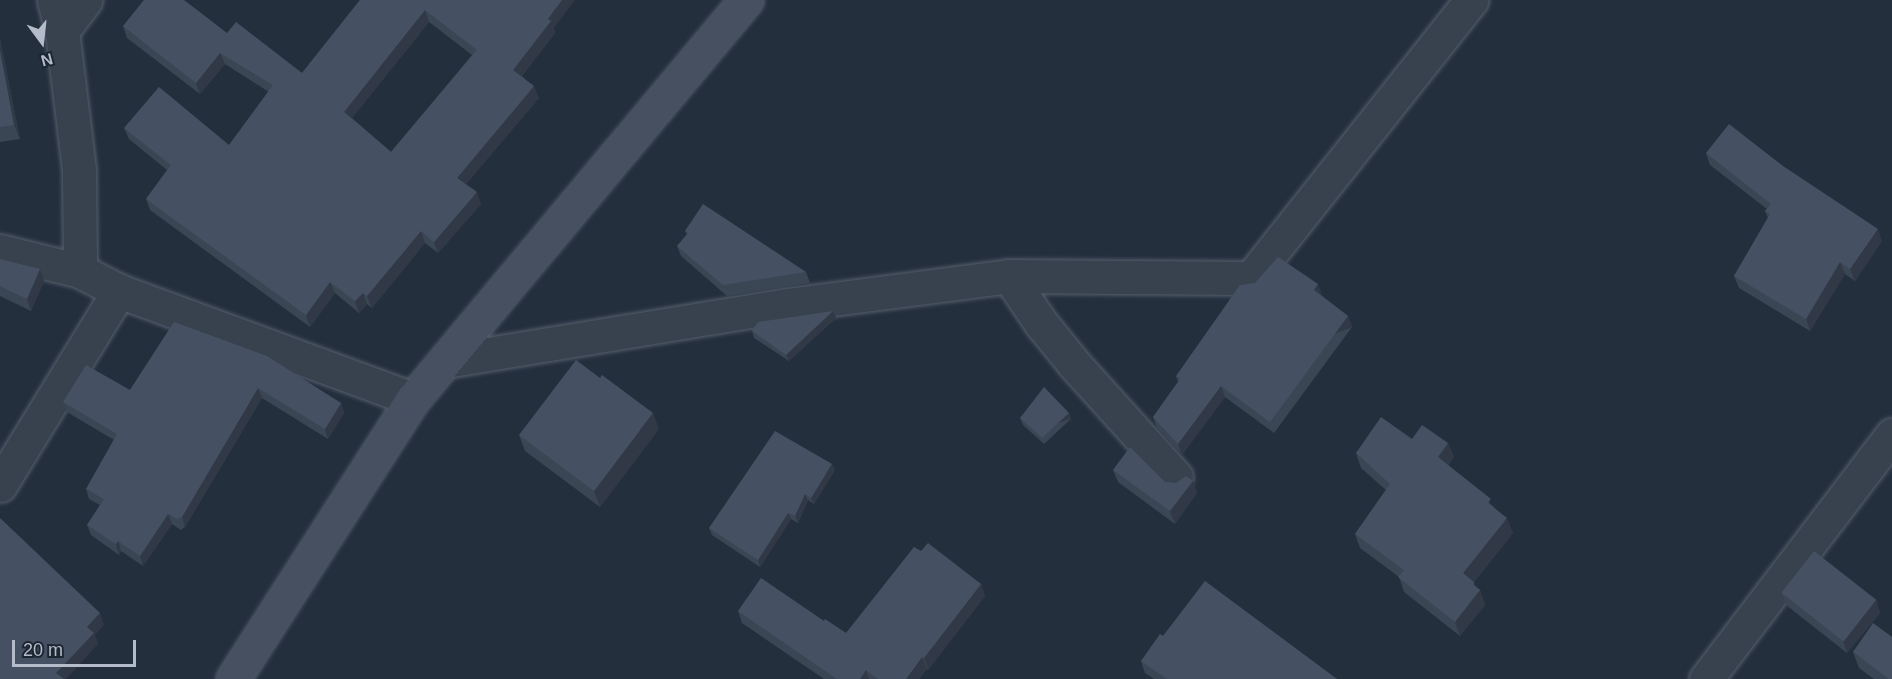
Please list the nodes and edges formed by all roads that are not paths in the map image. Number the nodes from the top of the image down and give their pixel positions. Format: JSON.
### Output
{"nodes":[{"id":1,"x":54,"y":0,"type":"edge"},
{"id":2,"x":86,"y":0,"type":"edge"},
{"id":3,"x":746,"y":0,"type":"edge"},
{"id":4,"x":1471,"y":0,"type":"edge"},
{"id":5,"x":62,"y":32,"type":"junction"},
{"id":6,"x":0,"y":250,"type":"edge"},
{"id":7,"x":80,"y":271,"type":"junction"},
{"id":8,"x":1009,"y":276,"type":"junction"},
{"id":9,"x":119,"y":291,"type":"junction"},
{"id":10,"x":445,"y":361,"type":"junction"},
{"id":11,"x":413,"y":399,"type":"junction"},
{"id":12,"x":1892,"y":435,"type":"edge"},
{"id":13,"x":1176,"y":477,"type":"dead end"},
{"id":14,"x":0,"y":485,"type":"edge"},
{"id":15,"x":233,"y":679,"type":"edge"},
{"id":16,"x":1706,"y":679,"type":"edge"}],
"edges":[{"from":1,"to":5,"type":"street"},
{"from":2,"to":5,"type":"street"},
{"from":3,"to":10,"type":"main road"},
{"from":4,"to":8,"type":"street"},
{"from":5,"to":7,"type":"street"},
{"from":6,"to":7,"type":"street"},
{"from":7,"to":9,"type":"street"},
{"from":8,"to":10,"type":"street"},
{"from":8,"to":13,"type":"street"},
{"from":9,"to":11,"type":"street"},
{"from":9,"to":14,"type":"street"},
{"from":10,"to":11,"type":"main road"},
{"from":11,"to":15,"type":"main road"},
{"from":12,"to":16,"type":"street"}]}
